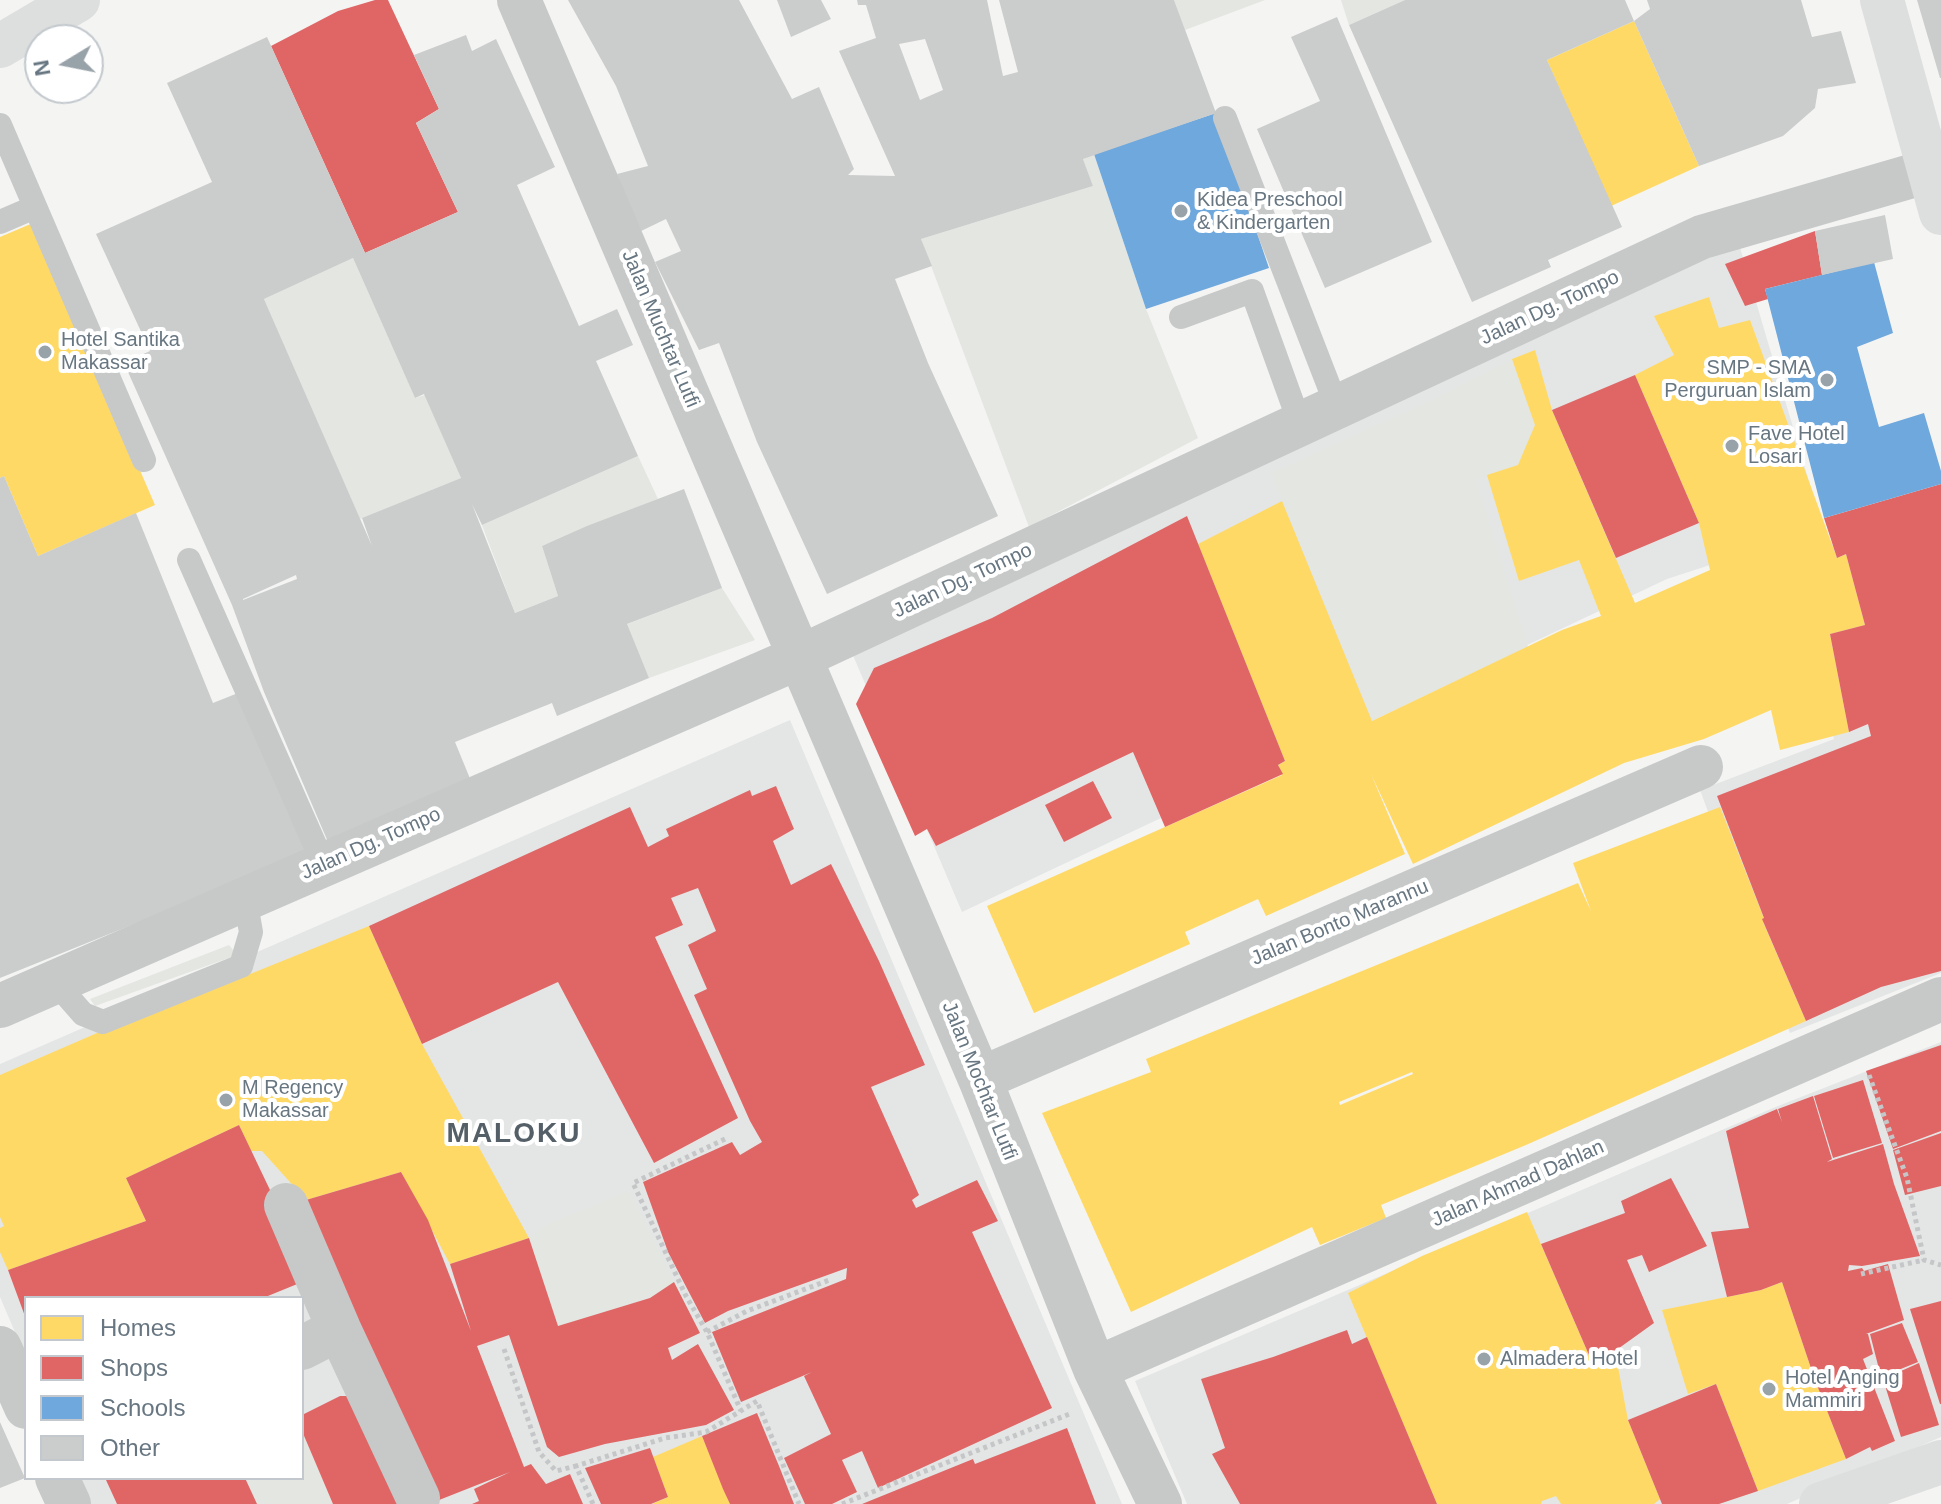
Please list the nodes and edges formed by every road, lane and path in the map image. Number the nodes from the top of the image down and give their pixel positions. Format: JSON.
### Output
{"nodes":[{"id":1,"x":78,"y":0,"type":"edge"},
{"id":2,"x":519,"y":0,"type":"edge"},
{"id":3,"x":1882,"y":0,"type":"edge"},
{"id":4,"x":0,"y":46,"type":"edge"},
{"id":5,"x":1225,"y":118,"type":"dead end"},
{"id":6,"x":0,"y":125,"type":"edge"},
{"id":7,"x":1929,"y":171,"type":"junction"},
{"id":8,"x":35,"y":207,"type":"junction"},
{"id":9,"x":1941,"y":213,"type":"edge"},
{"id":10,"x":0,"y":222,"type":"edge"},
{"id":11,"x":1181,"y":317,"type":"dead end"},
{"id":12,"x":1319,"y":416,"type":"junction"},
{"id":13,"x":144,"y":460,"type":"dead end"},
{"id":14,"x":189,"y":560,"type":"dead end"},
{"id":15,"x":800,"y":657,"type":"junction"},
{"id":16,"x":1701,"y":767,"type":"dead end"},
{"id":17,"x":324,"y":865,"type":"junction"},
{"id":18,"x":245,"y":899,"type":"junction"},
{"id":19,"x":55,"y":982,"type":"junction"},
{"id":20,"x":1941,"y":999,"type":"edge"},
{"id":21,"x":0,"y":1006,"type":"edge"},
{"id":22,"x":1853,"y":1038,"type":"junction"},
{"id":23,"x":980,"y":1079,"type":"junction"},
{"id":24,"x":725,"y":1139,"type":"dead end"},
{"id":25,"x":286,"y":1205,"type":"dead end"},
{"id":26,"x":1924,"y":1260,"type":"junction"},
{"id":27,"x":1941,"y":1265,"type":"edge"},
{"id":28,"x":1861,"y":1274,"type":"dead end"},
{"id":29,"x":832,"y":1279,"type":"dead end"},
{"id":30,"x":707,"y":1332,"type":"junction"},
{"id":31,"x":320,"y":1339,"type":"edge"},
{"id":32,"x":0,"y":1348,"type":"edge"},
{"id":33,"x":504,"y":1349,"type":"dead end"},
{"id":34,"x":1102,"y":1384,"type":"junction"},
{"id":35,"x":24,"y":1402,"type":"edge"},
{"id":36,"x":741,"y":1411,"type":"junction"},
{"id":37,"x":1941,"y":1462,"type":"edge"},
{"id":38,"x":576,"y":1466,"type":"junction"},
{"id":39,"x":58,"y":1480,"type":"edge"},
{"id":40,"x":418,"y":1498,"type":"dead end"},
{"id":41,"x":69,"y":1504,"type":"edge"},
{"id":42,"x":593,"y":1504,"type":"edge"},
{"id":43,"x":799,"y":1504,"type":"edge"},
{"id":44,"x":842,"y":1504,"type":"edge"},
{"id":45,"x":1160,"y":1504,"type":"edge"},
{"id":46,"x":1821,"y":1504,"type":"edge"}],
"edges":[{"from":1,"to":4,"type":"street"},
{"from":2,"to":15,"type":"street","name":"Jalan Muchtar Lutfi"},
{"from":3,"to":7,"type":"street"},
{"from":5,"to":12,"type":"lane"},
{"from":6,"to":8,"type":"lane"},
{"from":7,"to":9,"type":"street"},
{"from":7,"to":12,"type":"street","name":"Jalan Dg. Tompo"},
{"from":8,"to":10,"type":"lane"},
{"from":8,"to":13,"type":"lane"},
{"from":11,"to":12,"type":"lane"},
{"from":12,"to":15,"type":"street","name":"Jalan Dg. Tompo"},
{"from":14,"to":17,"type":"lane"},
{"from":15,"to":17,"type":"street","name":"Jalan Dg. Tompo"},
{"from":15,"to":23,"type":"street","name":"Jalan Mochtar Lutfi"},
{"from":16,"to":23,"type":"street","name":"Jalan Bonto Marannu"},
{"from":17,"to":18,"type":"street","name":"Jalan Dg. Tompo"},
{"from":18,"to":19,"type":"street","name":"Jalan Dg. Tompo"},
{"from":18,"to":19,"type":"lane"},
{"from":19,"to":21,"type":"street","name":"Jalan Dg. Tompo"},
{"from":20,"to":22,"type":"street","name":"Jalan Ahmad Dahlan"},
{"from":22,"to":26,"type":"path"},
{"from":22,"to":34,"type":"street","name":"Jalan Ahmad Dahlan"},
{"from":23,"to":34,"type":"street","name":"Jalan Mochtar Lutfi"},
{"from":24,"to":30,"type":"path"},
{"from":25,"to":31,"type":"street"},
{"from":26,"to":27,"type":"path"},
{"from":26,"to":28,"type":"path"},
{"from":29,"to":30,"type":"path"},
{"from":30,"to":36,"type":"path"},
{"from":31,"to":40,"type":"street"},
{"from":32,"to":35,"type":"street"},
{"from":33,"to":38,"type":"path"},
{"from":34,"to":44,"type":"path"},
{"from":34,"to":45,"type":"street","name":"Jalan Mochtar Lutfi"},
{"from":36,"to":38,"type":"path"},
{"from":36,"to":43,"type":"path"},
{"from":37,"to":46,"type":"street"},
{"from":38,"to":42,"type":"path"},
{"from":39,"to":41,"type":"street"}]}
